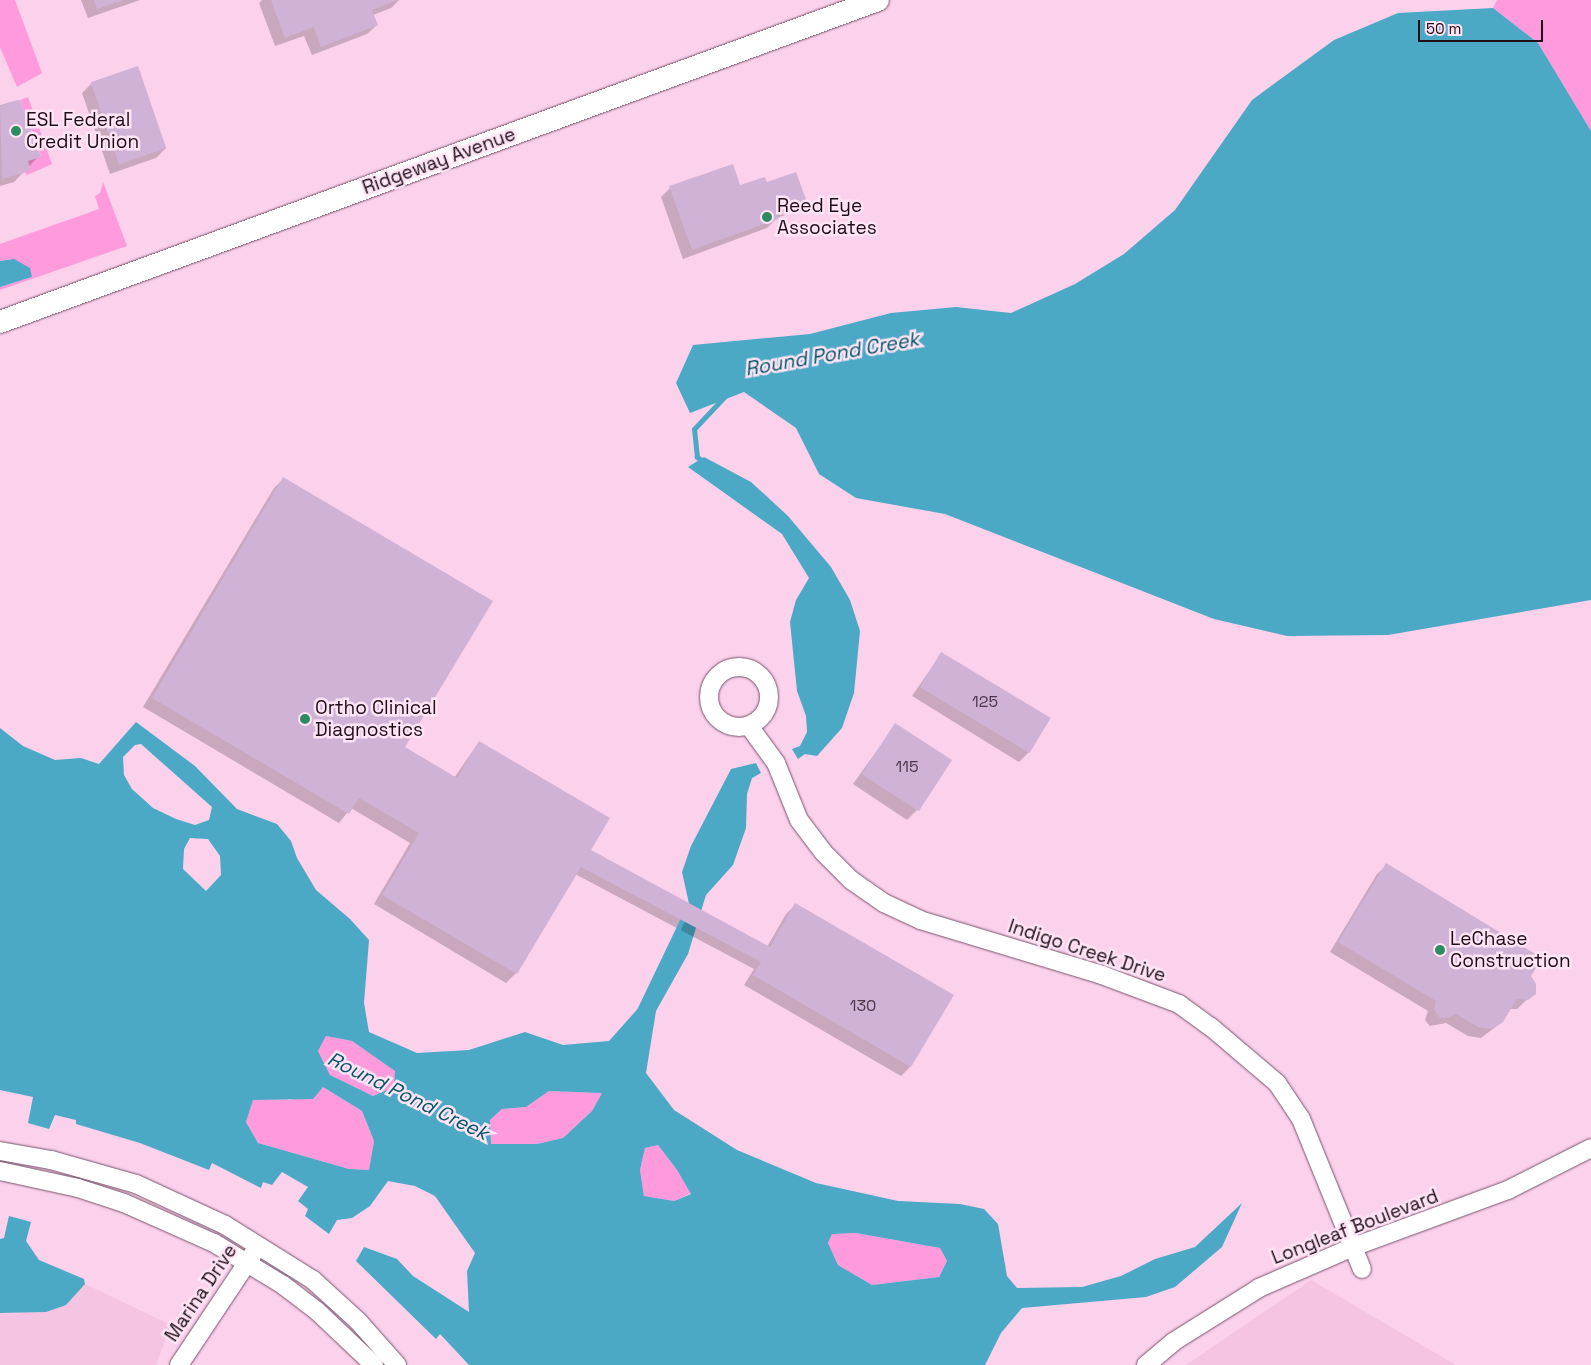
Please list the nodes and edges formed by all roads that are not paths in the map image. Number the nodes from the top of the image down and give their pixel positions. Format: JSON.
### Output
{"nodes":[{"id":1,"x":878,"y":0,"type":"edge"},
{"id":2,"x":0,"y":322,"type":"edge"},
{"id":3,"x":749,"y":726,"type":"dead end"},
{"id":4,"x":1591,"y":1148,"type":"edge"},
{"id":5,"x":0,"y":1151,"type":"edge"},
{"id":6,"x":0,"y":1171,"type":"edge"},
{"id":7,"x":259,"y":1246,"type":"junction"},
{"id":8,"x":1353,"y":1246,"type":"junction"},
{"id":9,"x":247,"y":1263,"type":"junction"},
{"id":10,"x":1362,"y":1269,"type":"dead end"},
{"id":11,"x":179,"y":1365,"type":"edge"},
{"id":12,"x":374,"y":1365,"type":"edge"},
{"id":13,"x":397,"y":1365,"type":"edge"},
{"id":14,"x":1146,"y":1365,"type":"edge"}],
"edges":[{"from":1,"to":2,"type":"main road","name":"Ridgeway Avenue"},
{"from":3,"to":8,"type":"street","name":"Indigo Creek Drive"},
{"from":4,"to":8,"type":"street","name":"Longleaf Boulevard"},
{"from":5,"to":7,"type":"street"},
{"from":6,"to":9,"type":"street"},
{"from":7,"to":9,"type":"street","name":"Marina Drive"},
{"from":7,"to":13,"type":"street"},
{"from":8,"to":10,"type":"street","name":"Indigo Creek Drive"},
{"from":8,"to":14,"type":"street","name":"Longleaf Boulevard"},
{"from":9,"to":11,"type":"street","name":"Marina Drive"},
{"from":9,"to":12,"type":"street"}]}
